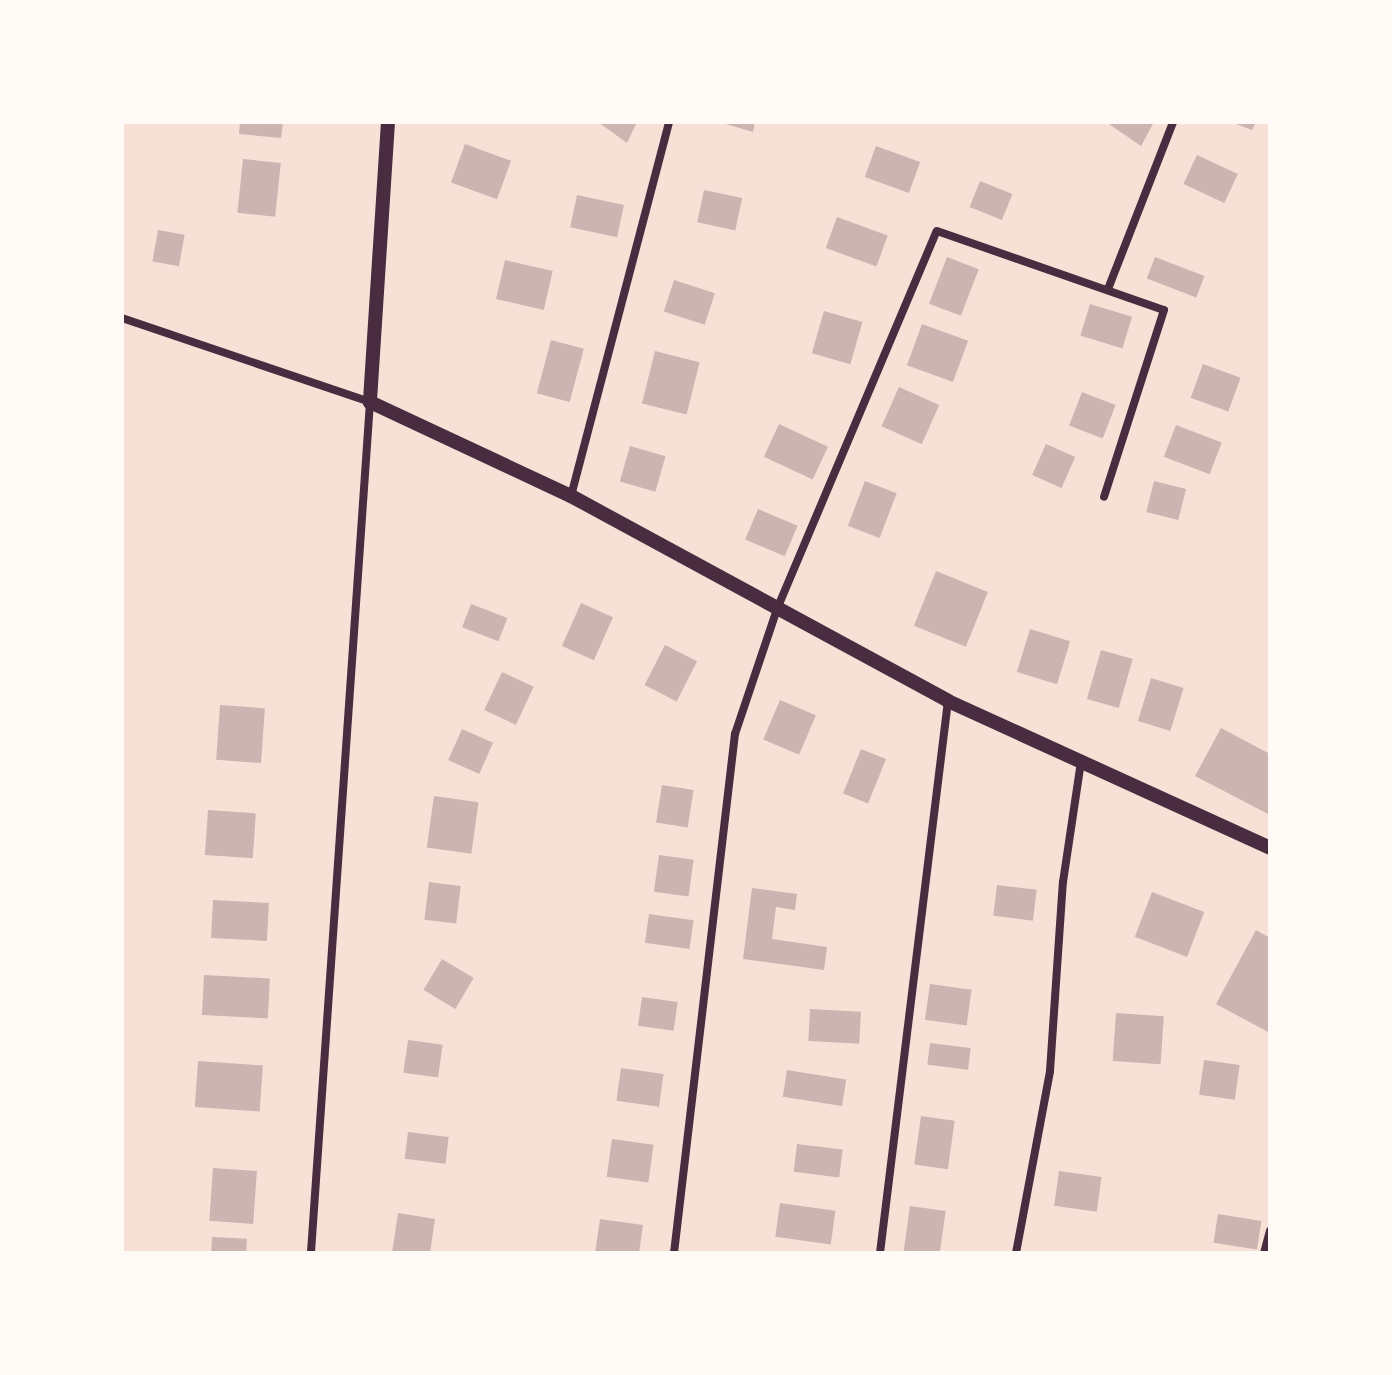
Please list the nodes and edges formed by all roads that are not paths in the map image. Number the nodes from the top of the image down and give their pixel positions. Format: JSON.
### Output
{"nodes":[{"id":1,"x":388,"y":122,"type":"edge"},
{"id":2,"x":669,"y":122,"type":"edge"},
{"id":3,"x":1173,"y":122,"type":"edge"},
{"id":4,"x":1108,"y":289,"type":"junction"},
{"id":5,"x":122,"y":318,"type":"edge"},
{"id":6,"x":370,"y":402,"type":"junction"},
{"id":7,"x":571,"y":496,"type":"junction"},
{"id":8,"x":1104,"y":497,"type":"dead end"},
{"id":9,"x":777,"y":609,"type":"junction"},
{"id":10,"x":948,"y":701,"type":"junction"},
{"id":11,"x":1081,"y":762,"type":"junction"},
{"id":12,"x":1270,"y":848,"type":"edge"},
{"id":13,"x":1270,"y":1231,"type":"edge"},
{"id":14,"x":311,"y":1253,"type":"edge"},
{"id":15,"x":674,"y":1253,"type":"edge"},
{"id":16,"x":880,"y":1253,"type":"edge"},
{"id":17,"x":1016,"y":1253,"type":"edge"},
{"id":18,"x":1264,"y":1253,"type":"edge"}],
"edges":[{"from":1,"to":6,"type":"street"},
{"from":2,"to":7,"type":"street"},
{"from":3,"to":4,"type":"street"},
{"from":4,"to":8,"type":"street"},
{"from":4,"to":9,"type":"street"},
{"from":5,"to":6,"type":"street"},
{"from":6,"to":7,"type":"street"},
{"from":6,"to":14,"type":"street"},
{"from":7,"to":9,"type":"street"},
{"from":9,"to":10,"type":"street"},
{"from":9,"to":15,"type":"street"},
{"from":10,"to":11,"type":"street"},
{"from":10,"to":16,"type":"street"},
{"from":11,"to":12,"type":"street"},
{"from":11,"to":17,"type":"street"},
{"from":13,"to":18,"type":"street"}]}
